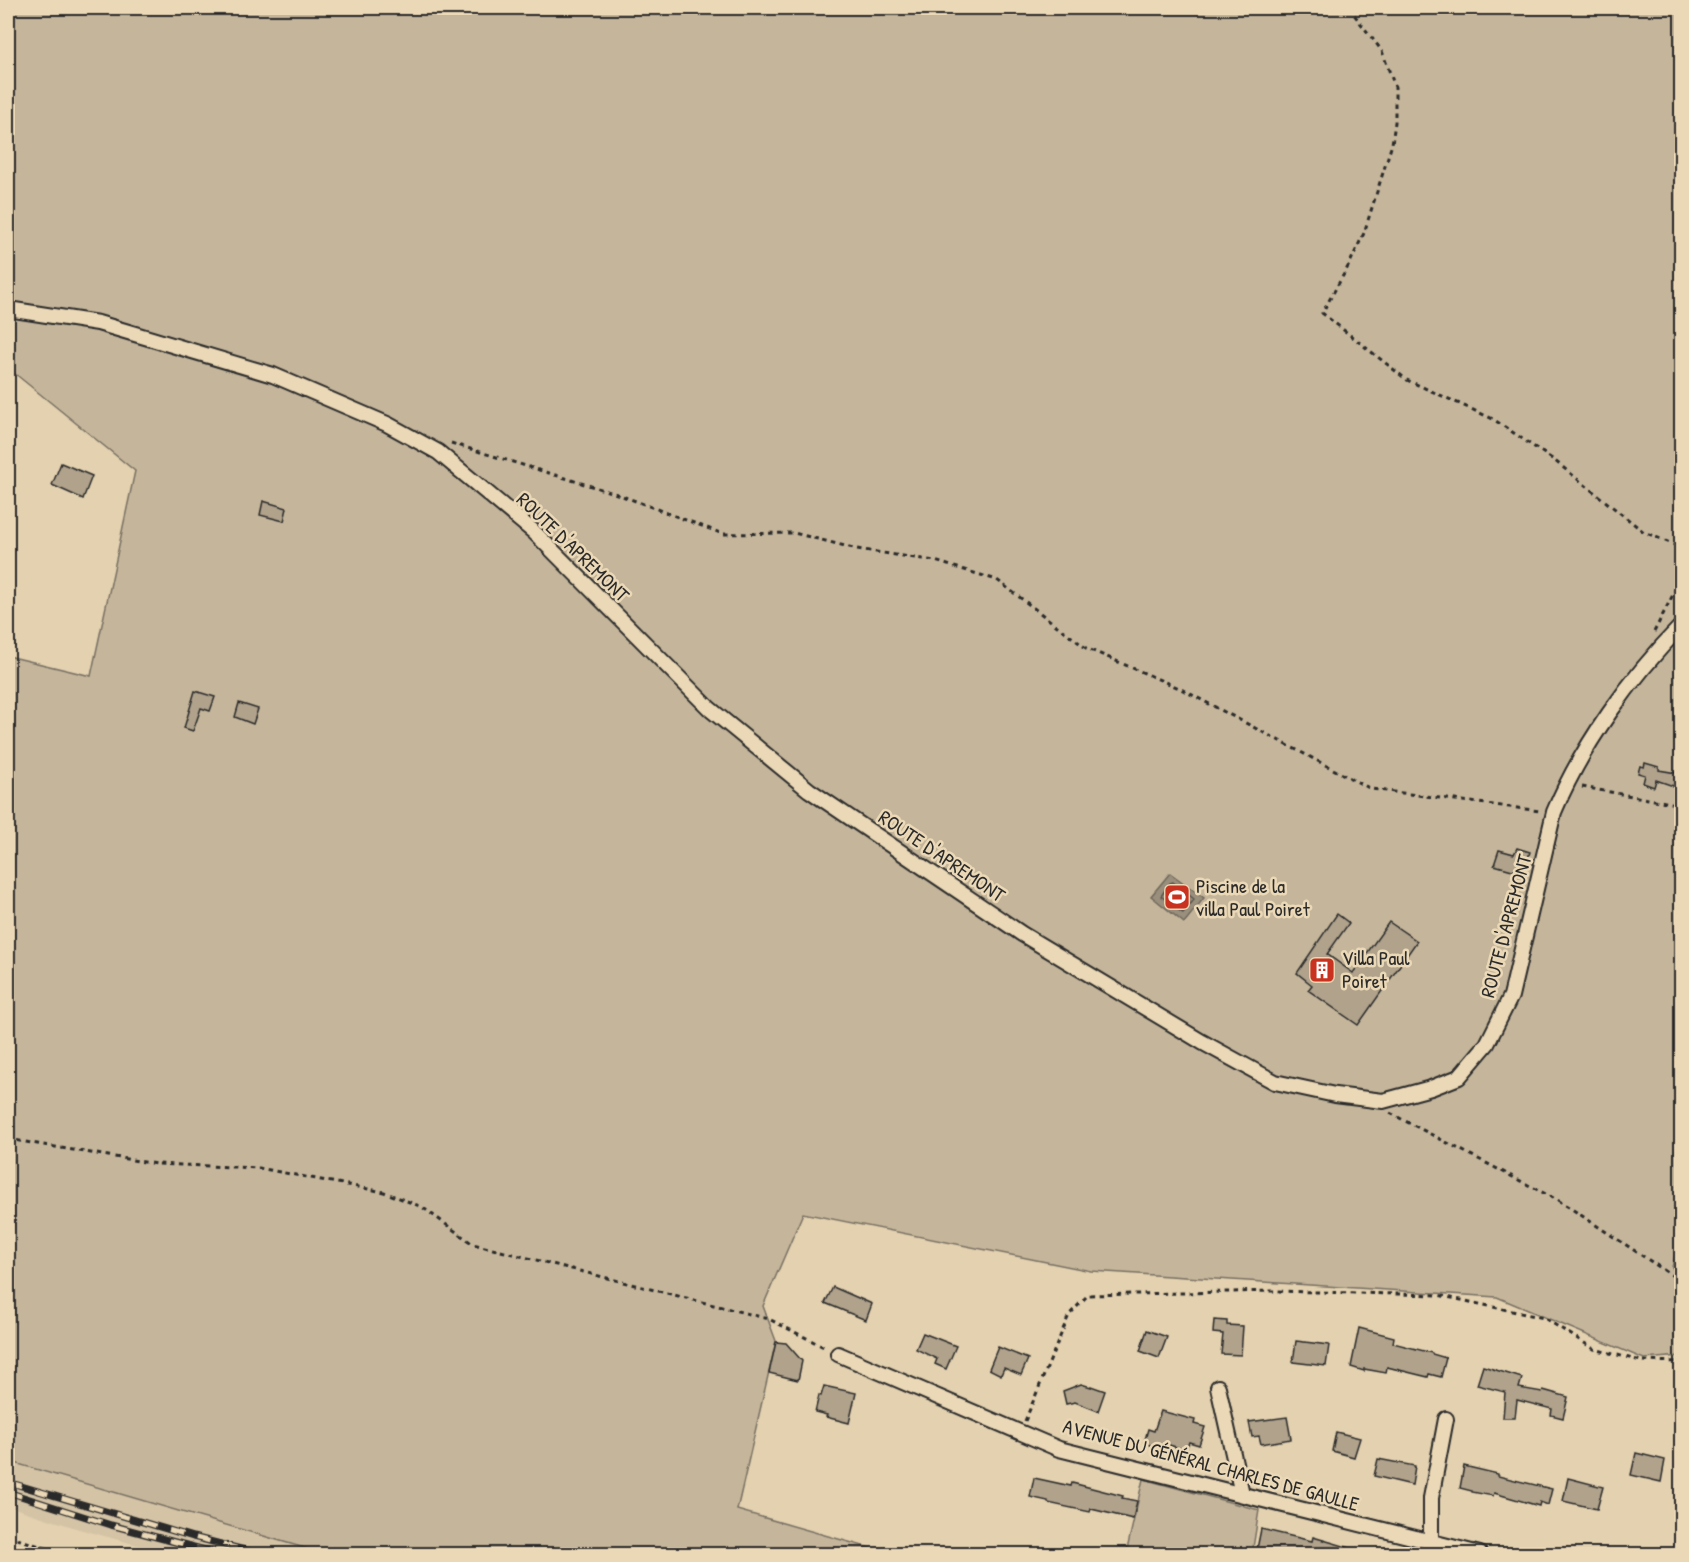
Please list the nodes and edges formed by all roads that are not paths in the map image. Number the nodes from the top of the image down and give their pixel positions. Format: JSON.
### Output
{"nodes":[{"id":1,"x":8,"y":309,"type":"edge"},
{"id":2,"x":1682,"y":625,"type":"edge"},
{"id":3,"x":838,"y":1354,"type":"road end"},
{"id":4,"x":1218,"y":1387,"type":"dead end"},
{"id":5,"x":1446,"y":1419,"type":"dead end"},
{"id":6,"x":1242,"y":1494,"type":"junction"},
{"id":7,"x":1431,"y":1542,"type":"junction"},
{"id":8,"x":1480,"y":1554,"type":"edge"}],
"edges":[{"from":1,"to":2,"type":"street","name":"ROUTE D'APREMONT"},
{"from":3,"to":6,"type":"street","name":"AVENUE DU GÉNÉRAL CHARLES DE GAULLE"},
{"from":4,"to":6,"type":"street"},
{"from":5,"to":7,"type":"street"},
{"from":6,"to":7,"type":"street","name":"AVENUE DU GÉNÉRAL CHARLES DE GAULLE"},
{"from":7,"to":8,"type":"street","name":"AVENUE DU GÉNÉRAL CHARLES DE GAULLE"}]}
